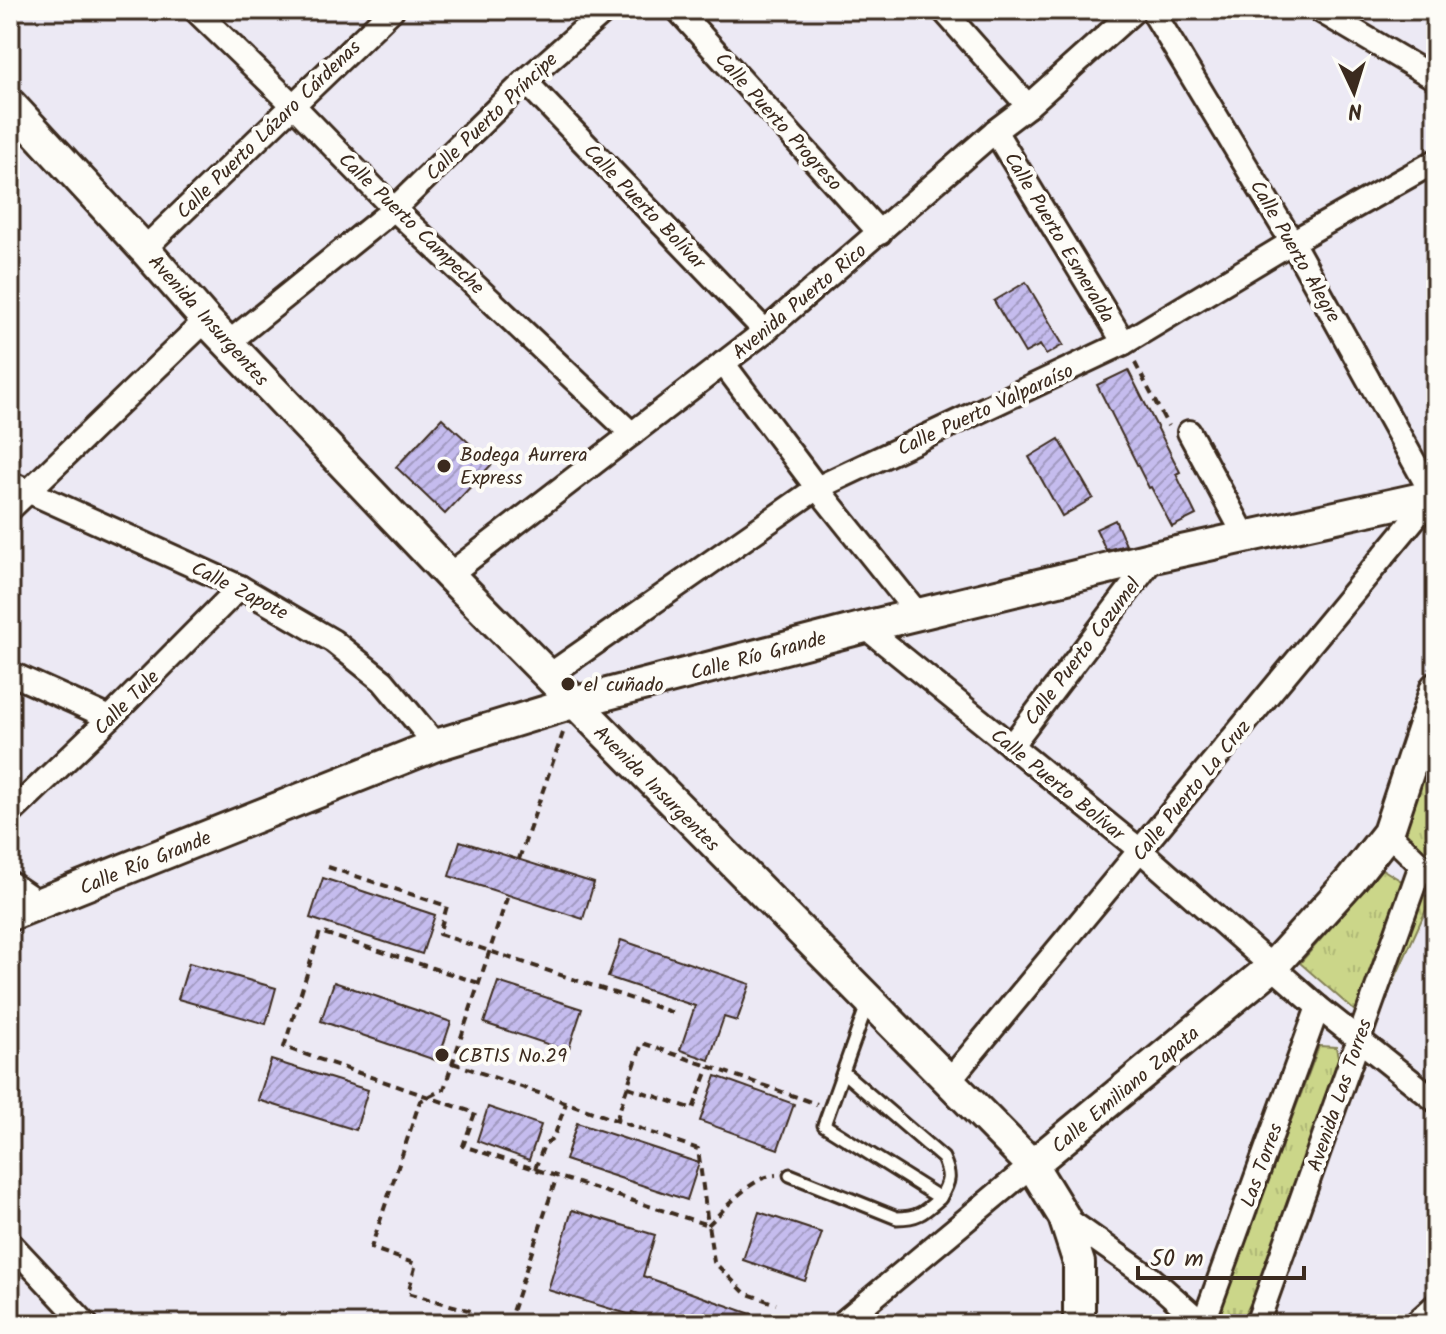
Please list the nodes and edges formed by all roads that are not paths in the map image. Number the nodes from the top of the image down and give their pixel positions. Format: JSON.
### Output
{"nodes":[{"id":1,"x":195,"y":10,"type":"edge"},
{"id":2,"x":392,"y":10,"type":"edge"},
{"id":3,"x":606,"y":10,"type":"edge"},
{"id":4,"x":678,"y":10,"type":"edge"},
{"id":5,"x":943,"y":10,"type":"edge"},
{"id":6,"x":1135,"y":10,"type":"edge"},
{"id":7,"x":1152,"y":10,"type":"edge"},
{"id":8,"x":1319,"y":10,"type":"edge"},
{"id":9,"x":1436,"y":79,"type":"edge"},
{"id":10,"x":525,"y":81,"type":"junction"},
{"id":11,"x":10,"y":104,"type":"edge"},
{"id":12,"x":293,"y":105,"type":"junction"},
{"id":13,"x":1028,"y":106,"type":"junction"},
{"id":14,"x":995,"y":131,"type":"junction"},
{"id":15,"x":1436,"y":161,"type":"edge"},
{"id":16,"x":394,"y":209,"type":"junction"},
{"id":17,"x":880,"y":233,"type":"junction"},
{"id":18,"x":1292,"y":242,"type":"junction"},
{"id":19,"x":144,"y":249,"type":"junction"},
{"id":20,"x":206,"y":320,"type":"junction"},
{"id":21,"x":765,"y":331,"type":"junction"},
{"id":22,"x":228,"y":343,"type":"junction"},
{"id":23,"x":1124,"y":343,"type":"junction"},
{"id":24,"x":723,"y":363,"type":"junction"},
{"id":25,"x":1189,"y":432,"type":"road end"},
{"id":26,"x":632,"y":434,"type":"junction"},
{"id":27,"x":20,"y":487,"type":"edge"},
{"id":28,"x":817,"y":488,"type":"junction"},
{"id":29,"x":1435,"y":496,"type":"edge"},
{"id":30,"x":10,"y":509,"type":"edge"},
{"id":31,"x":1245,"y":536,"type":"junction"},
{"id":32,"x":1154,"y":557,"type":"junction"},
{"id":33,"x":449,"y":575,"type":"junction"},
{"id":34,"x":240,"y":587,"type":"junction"},
{"id":35,"x":918,"y":614,"type":"junction"},
{"id":36,"x":865,"y":627,"type":"junction"},
{"id":37,"x":10,"y":673,"type":"edge"},
{"id":38,"x":548,"y":676,"type":"junction"},
{"id":39,"x":1436,"y":688,"type":"edge"},
{"id":40,"x":573,"y":703,"type":"junction"},
{"id":41,"x":110,"y":718,"type":"junction"},
{"id":42,"x":436,"y":745,"type":"junction"},
{"id":43,"x":1011,"y":746,"type":"junction"},
{"id":44,"x":10,"y":814,"type":"edge"},
{"id":45,"x":1388,"y":833,"type":"junction"},
{"id":46,"x":1141,"y":851,"type":"junction"},
{"id":47,"x":1428,"y":870,"type":"edge"},
{"id":48,"x":10,"y":883,"type":"edge"},
{"id":49,"x":41,"y":904,"type":"junction"},
{"id":50,"x":10,"y":915,"type":"edge"},
{"id":51,"x":1273,"y":966,"type":"junction"},
{"id":52,"x":868,"y":1001,"type":"junction"},
{"id":53,"x":1318,"y":1007,"type":"junction"},
{"id":54,"x":1358,"y":1038,"type":"junction"},
{"id":55,"x":843,"y":1072,"type":"junction"},
{"id":56,"x":948,"y":1082,"type":"junction"},
{"id":57,"x":1436,"y":1101,"type":"edge"},
{"id":58,"x":1032,"y":1165,"type":"junction"},
{"id":59,"x":790,"y":1175,"type":"road end"},
{"id":60,"x":940,"y":1198,"type":"junction"},
{"id":61,"x":1064,"y":1217,"type":"junction"},
{"id":62,"x":10,"y":1243,"type":"edge"},
{"id":63,"x":1436,"y":1305,"type":"edge"},
{"id":64,"x":86,"y":1324,"type":"edge"},
{"id":65,"x":841,"y":1324,"type":"edge"},
{"id":66,"x":1079,"y":1324,"type":"edge"},
{"id":67,"x":1203,"y":1324,"type":"edge"},
{"id":68,"x":1257,"y":1324,"type":"edge"},
{"id":69,"x":1415,"y":1324,"type":"edge"}],
"edges":[{"from":1,"to":12,"type":"street","name":"Calle Puerto Campeche"},
{"from":2,"to":12,"type":"street","name":"Calle Puerto Lázaro Cárdenas"},
{"from":3,"to":10,"type":"street","name":"Calle Puerto Príncipe"},
{"from":4,"to":17,"type":"street","name":"Calle Puerto Progreso"},
{"from":5,"to":13,"type":"street"},
{"from":6,"to":13,"type":"street","name":"Avenida Puerto Rico"},
{"from":7,"to":18,"type":"street","name":"Calle Puerto Alegre"},
{"from":8,"to":9,"type":"street"},
{"from":10,"to":16,"type":"street","name":"Calle Puerto Príncipe"},
{"from":10,"to":21,"type":"street","name":"Calle Puerto Bolívar"},
{"from":11,"to":19,"type":"main road","name":"Avenida Insurgentes"},
{"from":12,"to":16,"type":"street","name":"Calle Puerto Campeche"},
{"from":12,"to":19,"type":"street","name":"Calle Puerto Lázaro Cárdenas"},
{"from":13,"to":14,"type":"street","name":"Avenida Puerto Rico"},
{"from":14,"to":17,"type":"street","name":"Avenida Puerto Rico"},
{"from":14,"to":23,"type":"street","name":"Calle Puerto Esmeralda"},
{"from":15,"to":18,"type":"street","name":"Calle Puerto Valparaíso"},
{"from":16,"to":22,"type":"street","name":"Calle Puerto Príncipe"},
{"from":16,"to":26,"type":"street","name":"Calle Puerto Campeche"},
{"from":17,"to":21,"type":"street","name":"Avenida Puerto Rico"},
{"from":18,"to":23,"type":"street","name":"Calle Puerto Valparaíso"},
{"from":18,"to":29,"type":"street","name":"Calle Puerto Alegre"},
{"from":19,"to":20,"type":"main road","name":"Avenida Insurgentes"},
{"from":20,"to":22,"type":"main road","name":"Avenida Insurgentes"},
{"from":20,"to":27,"type":"street"},
{"from":21,"to":24,"type":"street","name":"Avenida Puerto Rico"},
{"from":22,"to":33,"type":"main road","name":"Avenida Insurgentes"},
{"from":23,"to":28,"type":"street","name":"Calle Puerto Valparaíso"},
{"from":24,"to":26,"type":"street","name":"Avenida Puerto Rico"},
{"from":24,"to":28,"type":"street"},
{"from":25,"to":31,"type":"street"},
{"from":26,"to":33,"type":"street","name":"Avenida Puerto Rico"},
{"from":27,"to":30,"type":"street"},
{"from":27,"to":34,"type":"street","name":"Calle Zapote"},
{"from":28,"to":35,"type":"street"},
{"from":28,"to":38,"type":"street","name":"Calle Puerto Valparaíso"},
{"from":29,"to":31,"type":"main road","name":"Calle Río Grande"},
{"from":29,"to":46,"type":"street","name":"Calle Puerto La Cruz"},
{"from":31,"to":32,"type":"main road","name":"Calle Río Grande"},
{"from":32,"to":35,"type":"main road","name":"Calle Río Grande"},
{"from":32,"to":43,"type":"street","name":"Calle Puerto Cozumel"},
{"from":33,"to":38,"type":"main road","name":"Avenida Insurgentes"},
{"from":34,"to":41,"type":"street","name":"Calle Tule"},
{"from":34,"to":42,"type":"street","name":"Calle Zapote"},
{"from":35,"to":36,"type":"main road","name":"Calle Río Grande"},
{"from":36,"to":40,"type":"main road","name":"Calle Río Grande"},
{"from":36,"to":43,"type":"street","name":"Calle Puerto Bolívar"},
{"from":37,"to":41,"type":"street"},
{"from":38,"to":40,"type":"main road","name":"Avenida Insurgentes"},
{"from":39,"to":45,"type":"main road"},
{"from":40,"to":42,"type":"main road","name":"Calle Río Grande"},
{"from":40,"to":52,"type":"main road","name":"Avenida Insurgentes"},
{"from":41,"to":44,"type":"street","name":"Calle Tule"},
{"from":42,"to":49,"type":"main road","name":"Calle Río Grande"},
{"from":43,"to":46,"type":"street","name":"Calle Puerto Bolívar"},
{"from":45,"to":47,"type":"street"},
{"from":45,"to":51,"type":"main road","name":"Calle Emiliano Zapata"},
{"from":46,"to":51,"type":"street","name":"Calle Puerto Bolívar"},
{"from":46,"to":56,"type":"street","name":"Calle Puerto La Cruz"},
{"from":47,"to":54,"type":"street","name":"Avenida Las Torres"},
{"from":48,"to":49,"type":"street"},
{"from":49,"to":50,"type":"main road","name":"Calle Río Grande"},
{"from":51,"to":53,"type":"street","name":"Calle Puerto Bolívar"},
{"from":51,"to":58,"type":"main road","name":"Calle Emiliano Zapata"},
{"from":52,"to":55,"type":"lane"},
{"from":52,"to":56,"type":"main road","name":"Avenida Insurgentes"},
{"from":53,"to":54,"type":"street","name":"Calle Puerto Bolívar"},
{"from":53,"to":67,"type":"street","name":"Las Torres"},
{"from":54,"to":57,"type":"street","name":"Calle Puerto Bolívar"},
{"from":54,"to":68,"type":"street","name":"Avenida Las Torres"},
{"from":55,"to":60,"type":"lane"},
{"from":55,"to":60,"type":"lane"},
{"from":56,"to":58,"type":"main road","name":"Avenida Insurgentes"},
{"from":58,"to":61,"type":"main road","name":"Avenida Insurgentes"},
{"from":58,"to":65,"type":"street","name":"Calle Emiliano Zapata"},
{"from":59,"to":60,"type":"lane"},
{"from":61,"to":66,"type":"main road","name":"Avenida Insurgentes"},
{"from":61,"to":67,"type":"street"},
{"from":62,"to":64,"type":"street"},
{"from":63,"to":69,"type":"street"}]}
